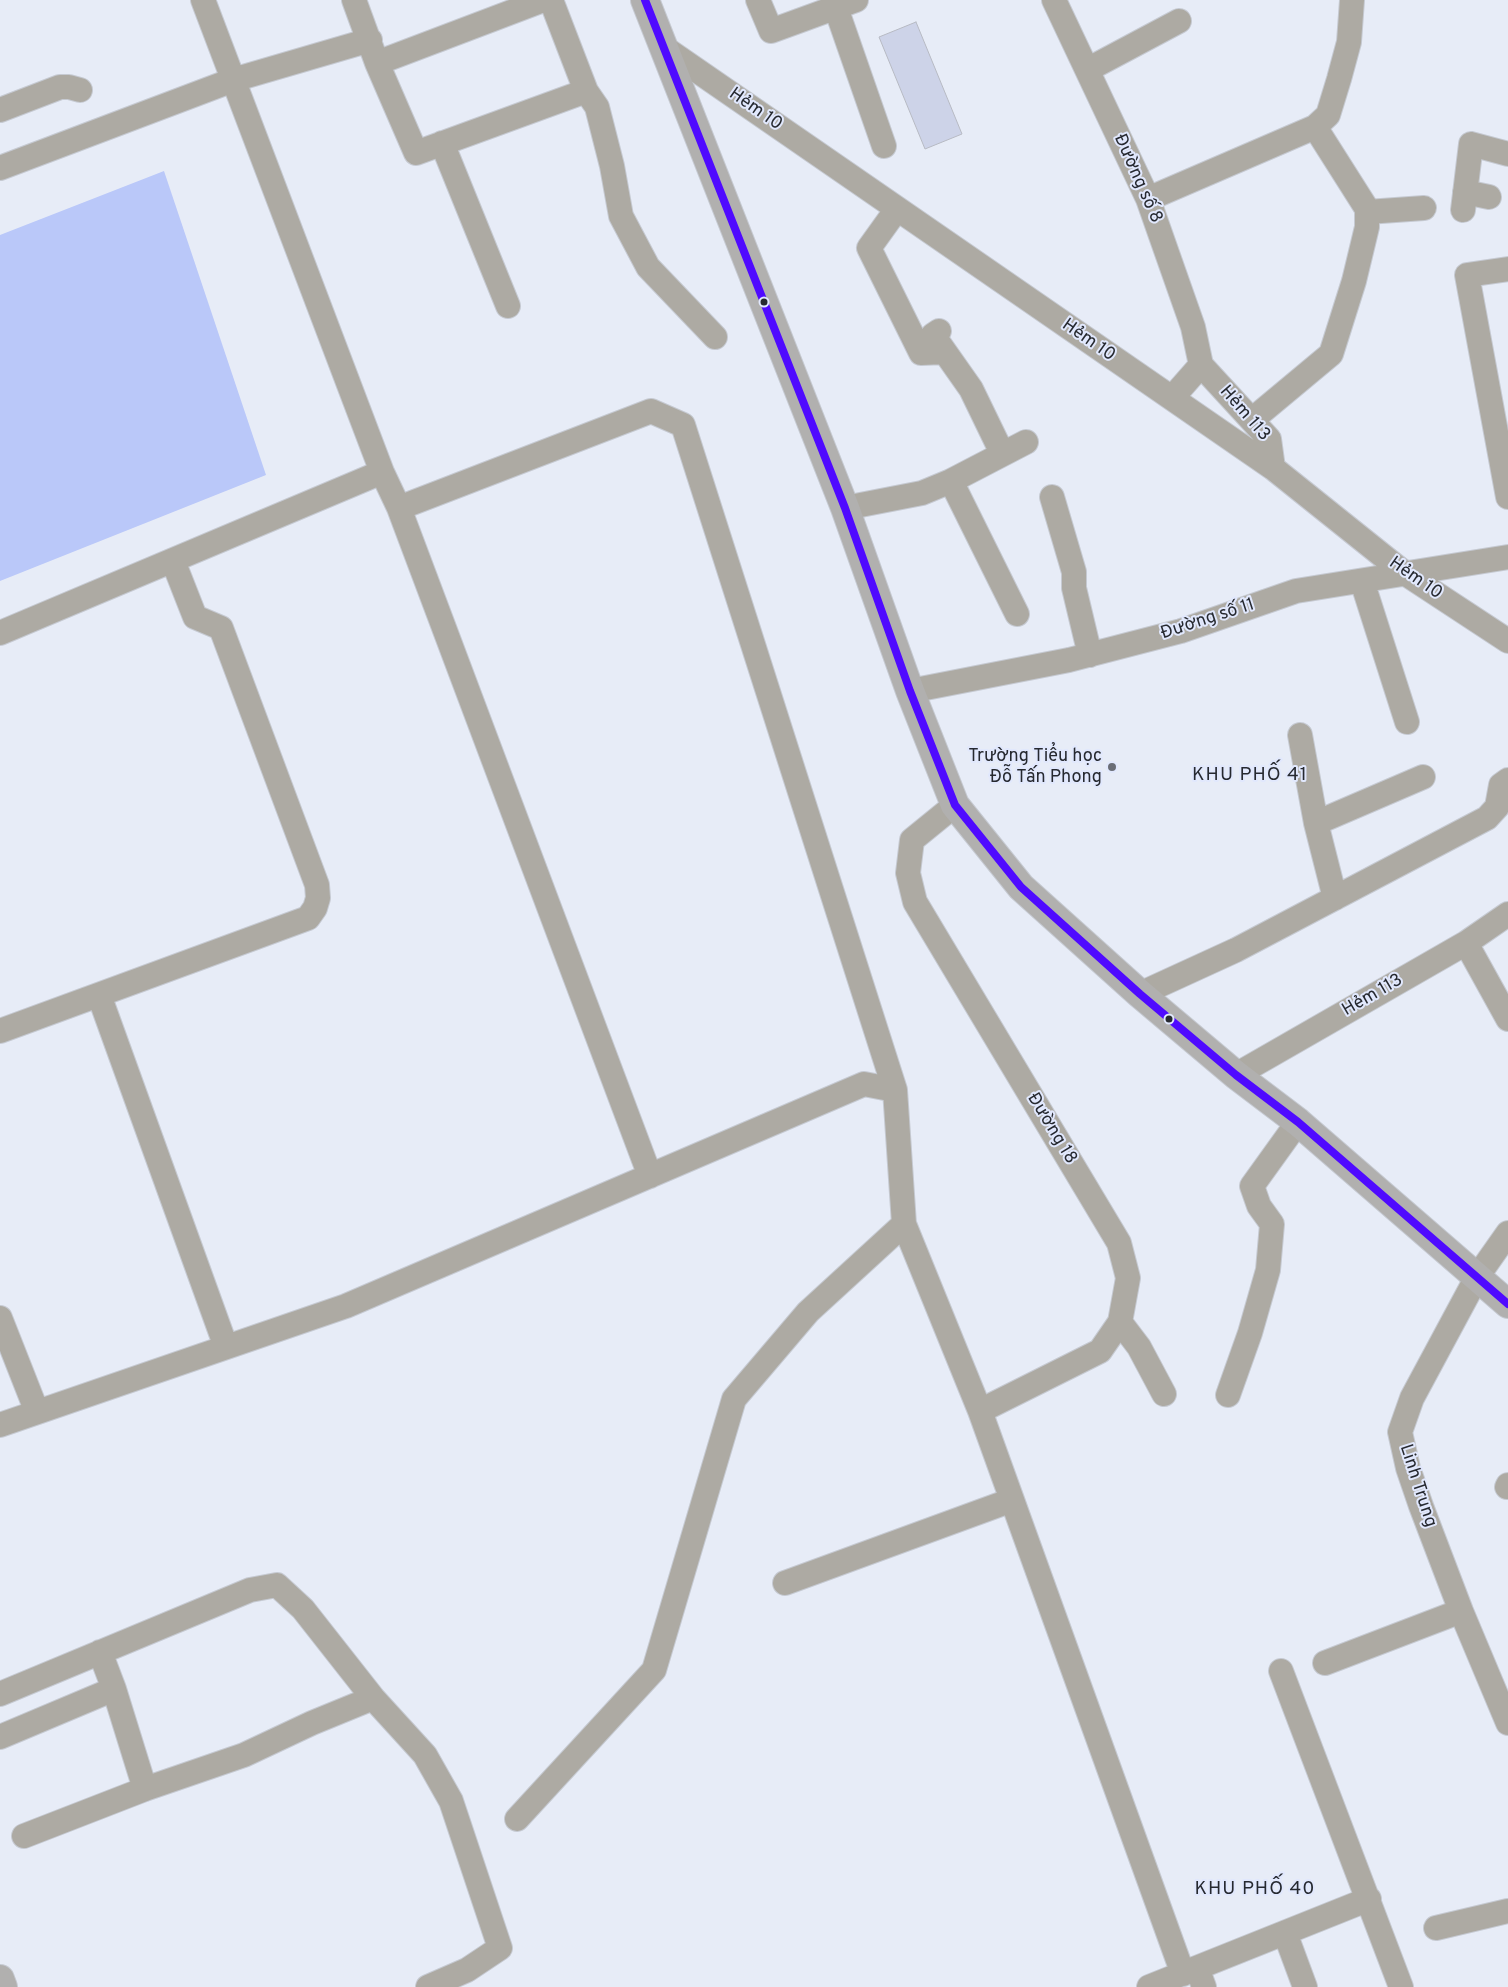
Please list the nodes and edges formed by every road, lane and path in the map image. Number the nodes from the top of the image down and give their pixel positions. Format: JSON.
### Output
{"nodes":[{"id":1,"x":203,"y":0,"type":"edge"},
{"id":2,"x":354,"y":0,"type":"edge"},
{"id":3,"x":543,"y":0,"type":"edge"},
{"id":4,"x":551,"y":0,"type":"edge"},
{"id":5,"x":645,"y":0,"type":"edge"},
{"id":6,"x":758,"y":0,"type":"edge"},
{"id":7,"x":1054,"y":0,"type":"edge"},
{"id":8,"x":1352,"y":0,"type":"edge"},
{"id":9,"x":846,"y":4,"type":"edge"},
{"id":10,"x":1179,"y":22,"type":"dead end"},
{"id":11,"x":370,"y":40,"type":"junction"},
{"id":12,"x":663,"y":47,"type":"junction"},
{"id":13,"x":377,"y":63,"type":"junction"},
{"id":14,"x":1087,"y":70,"type":"junction"},
{"id":15,"x":233,"y":80,"type":"junction"},
{"id":16,"x":80,"y":90,"type":"dead end"},
{"id":17,"x":586,"y":91,"type":"junction"},
{"id":18,"x":0,"y":110,"type":"edge"},
{"id":19,"x":1315,"y":127,"type":"junction"},
{"id":20,"x":442,"y":143,"type":"junction"},
{"id":21,"x":884,"y":146,"type":"dead end"},
{"id":22,"x":1508,"y":154,"type":"edge"},
{"id":23,"x":0,"y":168,"type":"edge"},
{"id":24,"x":1489,"y":198,"type":"dead end"},
{"id":25,"x":1148,"y":199,"type":"junction"},
{"id":26,"x":1424,"y":208,"type":"dead end"},
{"id":27,"x":897,"y":209,"type":"junction"},
{"id":28,"x":1367,"y":212,"type":"junction"},
{"id":29,"x":1508,"y":269,"type":"edge"},
{"id":30,"x":508,"y":306,"type":"dead end"},
{"id":31,"x":715,"y":337,"type":"dead end"},
{"id":32,"x":1201,"y":365,"type":"junction"},
{"id":33,"x":1172,"y":398,"type":"junction"},
{"id":34,"x":1253,"y":418,"type":"junction"},
{"id":35,"x":1026,"y":442,"type":"dead end"},
{"id":36,"x":1002,"y":453,"type":"junction"},
{"id":37,"x":1273,"y":468,"type":"junction"},
{"id":38,"x":382,"y":472,"type":"junction"},
{"id":39,"x":951,"y":481,"type":"junction"},
{"id":40,"x":1052,"y":497,"type":"dead end"},
{"id":41,"x":1508,"y":497,"type":"edge"},
{"id":42,"x":399,"y":508,"type":"junction"},
{"id":43,"x":844,"y":508,"type":"junction"},
{"id":44,"x":1508,"y":556,"type":"edge"},
{"id":45,"x":172,"y":561,"type":"junction"},
{"id":46,"x":1403,"y":572,"type":"junction"},
{"id":47,"x":1362,"y":582,"type":"junction"},
{"id":48,"x":1017,"y":614,"type":"dead end"},
{"id":49,"x":0,"y":633,"type":"edge"},
{"id":50,"x":1508,"y":641,"type":"edge"},
{"id":51,"x":1090,"y":654,"type":"junction"},
{"id":52,"x":910,"y":691,"type":"junction"},
{"id":53,"x":1407,"y":722,"type":"dead end"},
{"id":54,"x":1300,"y":735,"type":"dead end"},
{"id":55,"x":1423,"y":777,"type":"dead end"},
{"id":56,"x":1508,"y":780,"type":"edge"},
{"id":57,"x":956,"y":805,"type":"junction"},
{"id":58,"x":1316,"y":823,"type":"junction"},
{"id":59,"x":1335,"y":898,"type":"junction"},
{"id":60,"x":1508,"y":914,"type":"edge"},
{"id":61,"x":1466,"y":943,"type":"junction"},
{"id":62,"x":1140,"y":994,"type":"junction"},
{"id":63,"x":99,"y":995,"type":"junction"},
{"id":64,"x":1508,"y":1018,"type":"edge"},
{"id":65,"x":0,"y":1031,"type":"edge"},
{"id":66,"x":1236,"y":1075,"type":"junction"},
{"id":67,"x":895,"y":1090,"type":"junction"},
{"id":68,"x":1298,"y":1122,"type":"junction"},
{"id":69,"x":650,"y":1176,"type":"junction"},
{"id":70,"x":904,"y":1224,"type":"junction"},
{"id":71,"x":1508,"y":1233,"type":"edge"},
{"id":72,"x":1477,"y":1277,"type":"junction"},
{"id":73,"x":1508,"y":1304,"type":"edge"},
{"id":74,"x":0,"y":1318,"type":"edge"},
{"id":75,"x":1120,"y":1322,"type":"junction"},
{"id":76,"x":226,"y":1347,"type":"junction"},
{"id":77,"x":1164,"y":1394,"type":"dead end"},
{"id":78,"x":1228,"y":1395,"type":"dead end"},
{"id":79,"x":980,"y":1411,"type":"junction"},
{"id":80,"x":37,"y":1412,"type":"junction"},
{"id":81,"x":0,"y":1425,"type":"edge"},
{"id":82,"x":1012,"y":1500,"type":"junction"},
{"id":83,"x":785,"y":1582,"type":"dead end"},
{"id":84,"x":1461,"y":1612,"type":"junction"},
{"id":85,"x":100,"y":1652,"type":"junction"},
{"id":86,"x":1325,"y":1663,"type":"dead end"},
{"id":87,"x":1281,"y":1671,"type":"dead end"},
{"id":88,"x":114,"y":1689,"type":"junction"},
{"id":89,"x":0,"y":1694,"type":"edge"},
{"id":90,"x":374,"y":1698,"type":"junction"},
{"id":91,"x":1508,"y":1723,"type":"edge"},
{"id":92,"x":0,"y":1737,"type":"edge"},
{"id":93,"x":145,"y":1789,"type":"junction"},
{"id":94,"x":517,"y":1819,"type":"dead end"},
{"id":95,"x":24,"y":1836,"type":"dead end"},
{"id":96,"x":1369,"y":1899,"type":"junction"},
{"id":97,"x":1508,"y":1911,"type":"edge"},
{"id":98,"x":1436,"y":1928,"type":"dead end"},
{"id":99,"x":1285,"y":1933,"type":"junction"},
{"id":100,"x":1194,"y":1976,"type":"edge"},
{"id":101,"x":0,"y":1979,"type":"edge"},
{"id":102,"x":3,"y":1987,"type":"edge"},
{"id":103,"x":428,"y":1987,"type":"edge"},
{"id":104,"x":1149,"y":1987,"type":"edge"},
{"id":105,"x":1305,"y":1987,"type":"edge"},
{"id":106,"x":1401,"y":1987,"type":"edge"}],
"edges":[{"from":1,"to":15,"type":"street"},
{"from":2,"to":11,"type":"street"},
{"from":3,"to":13,"type":"street"},
{"from":4,"to":17,"type":"street"},
{"from":5,"to":12,"type":"main road"},
{"from":6,"to":9,"type":"street"},
{"from":7,"to":14,"type":"street","name":"Đường số 8"},
{"from":8,"to":19,"type":"street"},
{"from":9,"to":21,"type":"street"},
{"from":10,"to":14,"type":"street"},
{"from":11,"to":13,"type":"street"},
{"from":11,"to":15,"type":"street"},
{"from":12,"to":27,"type":"street","name":"Hẻm 10"},
{"from":12,"to":43,"type":"main road"},
{"from":13,"to":20,"type":"street"},
{"from":14,"to":25,"type":"street","name":"Đường số 8"},
{"from":15,"to":23,"type":"street"},
{"from":15,"to":38,"type":"street"},
{"from":16,"to":18,"type":"street"},
{"from":17,"to":20,"type":"street"},
{"from":17,"to":31,"type":"street"},
{"from":19,"to":25,"type":"street"},
{"from":19,"to":28,"type":"street"},
{"from":20,"to":30,"type":"street"},
{"from":22,"to":24,"type":"street"},
{"from":25,"to":32,"type":"street","name":"Đường số 8"},
{"from":26,"to":28,"type":"street"},
{"from":27,"to":33,"type":"street","name":"Hẻm 10"},
{"from":27,"to":36,"type":"street"},
{"from":28,"to":34,"type":"street"},
{"from":29,"to":41,"type":"street"},
{"from":32,"to":33,"type":"street"},
{"from":32,"to":34,"type":"street","name":"Hẻm 113"},
{"from":33,"to":37,"type":"street","name":"Hẻm 10"},
{"from":34,"to":37,"type":"street","name":"Hẻm 113"},
{"from":35,"to":36,"type":"street"},
{"from":36,"to":39,"type":"street"},
{"from":37,"to":46,"type":"street","name":"Hẻm 10"},
{"from":38,"to":42,"type":"street"},
{"from":38,"to":45,"type":"street"},
{"from":39,"to":43,"type":"street"},
{"from":39,"to":48,"type":"street"},
{"from":40,"to":51,"type":"street"},
{"from":42,"to":67,"type":"street"},
{"from":42,"to":69,"type":"street"},
{"from":43,"to":52,"type":"main road"},
{"from":44,"to":46,"type":"street","name":"Đường số 11"},
{"from":45,"to":49,"type":"street"},
{"from":45,"to":63,"type":"street"},
{"from":46,"to":47,"type":"street","name":"Đường số 11"},
{"from":46,"to":50,"type":"street","name":"Hẻm 10"},
{"from":47,"to":51,"type":"street","name":"Đường số 11"},
{"from":47,"to":53,"type":"street"},
{"from":51,"to":52,"type":"street","name":"Đường số 11"},
{"from":52,"to":57,"type":"main road"},
{"from":54,"to":58,"type":"street"},
{"from":55,"to":58,"type":"street"},
{"from":56,"to":59,"type":"street"},
{"from":57,"to":62,"type":"main road"},
{"from":57,"to":75,"type":"street","name":"Đường 18"},
{"from":58,"to":59,"type":"street"},
{"from":59,"to":62,"type":"street"},
{"from":60,"to":61,"type":"street","name":"Hẻm 113"},
{"from":61,"to":64,"type":"street"},
{"from":61,"to":66,"type":"street","name":"Hẻm 113"},
{"from":62,"to":66,"type":"main road"},
{"from":63,"to":65,"type":"street"},
{"from":63,"to":76,"type":"street"},
{"from":66,"to":68,"type":"main road"},
{"from":67,"to":69,"type":"street"},
{"from":67,"to":70,"type":"street"},
{"from":68,"to":72,"type":"main road"},
{"from":68,"to":78,"type":"street"},
{"from":69,"to":76,"type":"street"},
{"from":70,"to":79,"type":"street"},
{"from":70,"to":94,"type":"street"},
{"from":71,"to":72,"type":"street","name":"Linh Trung"},
{"from":72,"to":73,"type":"main road"},
{"from":72,"to":84,"type":"street","name":"Linh Trung"},
{"from":74,"to":80,"type":"street"},
{"from":75,"to":77,"type":"street"},
{"from":75,"to":79,"type":"street","name":"Đường 18"},
{"from":76,"to":80,"type":"street"},
{"from":79,"to":82,"type":"street"},
{"from":80,"to":81,"type":"street"},
{"from":82,"to":83,"type":"street"},
{"from":82,"to":100,"type":"street"},
{"from":84,"to":86,"type":"street"},
{"from":84,"to":91,"type":"street","name":"Linh Trung"},
{"from":85,"to":88,"type":"street"},
{"from":85,"to":89,"type":"street"},
{"from":85,"to":90,"type":"street"},
{"from":87,"to":96,"type":"street"},
{"from":88,"to":92,"type":"street"},
{"from":88,"to":93,"type":"street"},
{"from":90,"to":93,"type":"street"},
{"from":90,"to":103,"type":"street"},
{"from":93,"to":95,"type":"street"},
{"from":96,"to":99,"type":"street"},
{"from":96,"to":106,"type":"street"},
{"from":97,"to":98,"type":"street"},
{"from":99,"to":100,"type":"street"},
{"from":99,"to":105,"type":"street"},
{"from":100,"to":104,"type":"street"},
{"from":101,"to":102,"type":"main road"}]}
